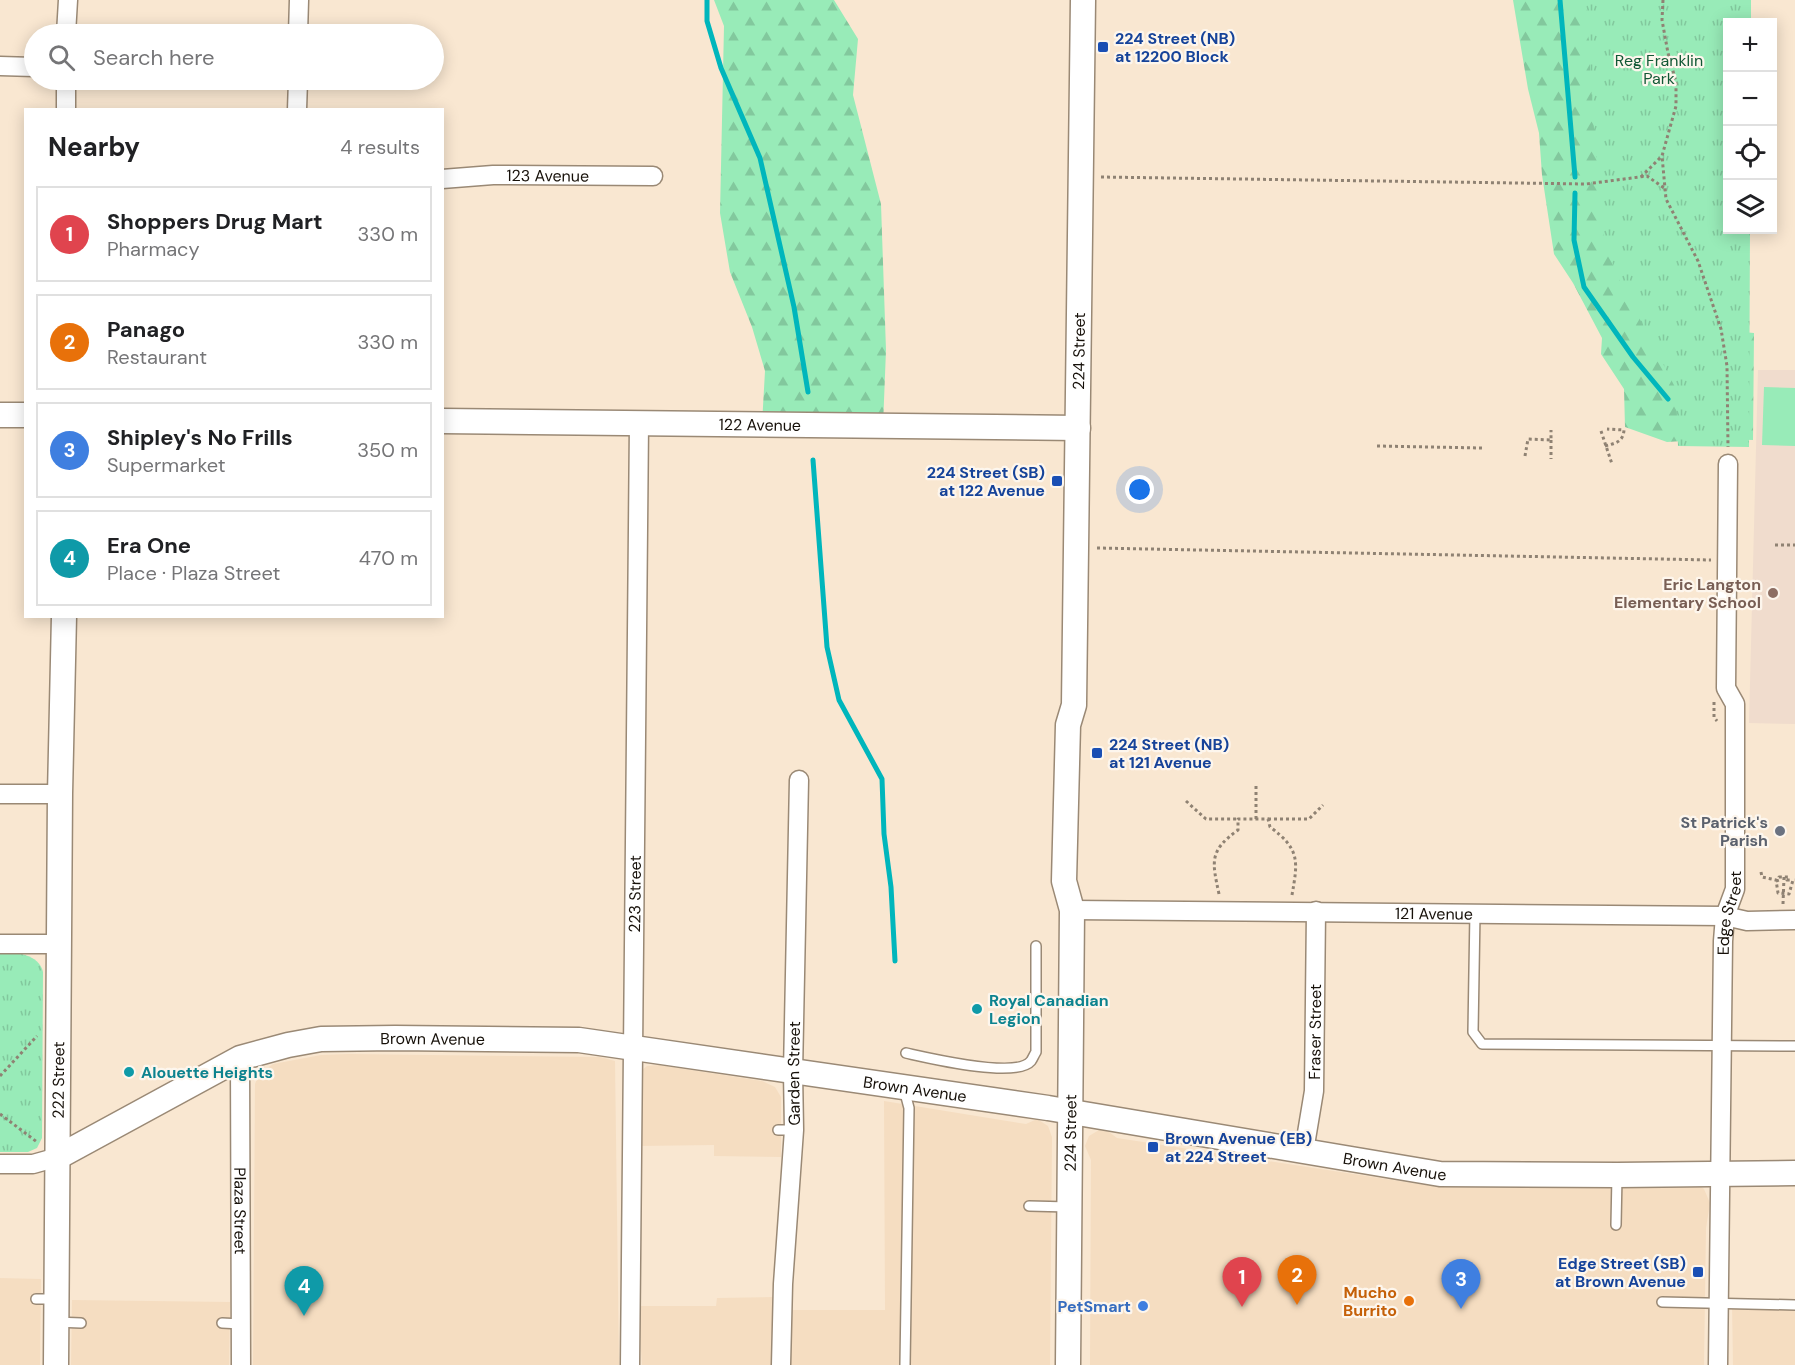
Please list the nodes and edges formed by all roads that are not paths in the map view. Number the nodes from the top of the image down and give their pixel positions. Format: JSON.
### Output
{"nodes":[{"id":1,"x":68,"y":0,"type":"edge"},
{"id":2,"x":299,"y":0,"type":"edge"},
{"id":3,"x":1083,"y":0,"type":"edge"},
{"id":4,"x":67,"y":24,"type":"edge"},
{"id":5,"x":298,"y":24,"type":"edge"},
{"id":6,"x":0,"y":66,"type":"edge"},
{"id":7,"x":24,"y":67,"type":"edge"},
{"id":8,"x":66,"y":90,"type":"edge"},
{"id":9,"x":298,"y":90,"type":"edge"},
{"id":10,"x":66,"y":108,"type":"edge"},
{"id":11,"x":297,"y":108,"type":"edge"},
{"id":12,"x":653,"y":176,"type":"dead end"},
{"id":13,"x":444,"y":179,"type":"edge"},
{"id":14,"x":0,"y":415,"type":"edge"},
{"id":15,"x":24,"y":415,"type":"edge"},
{"id":16,"x":444,"y":421,"type":"edge"},
{"id":17,"x":639,"y":423,"type":"junction"},
{"id":18,"x":1078,"y":428,"type":"junction"},
{"id":19,"x":1728,"y":464,"type":"road end"},
{"id":20,"x":64,"y":618,"type":"edge"},
{"id":21,"x":799,"y":780,"type":"dead end"},
{"id":22,"x":0,"y":794,"type":"edge"},
{"id":23,"x":60,"y":794,"type":"junction"},
{"id":24,"x":1072,"y":910,"type":"junction"},
{"id":25,"x":1316,"y":911,"type":"junction"},
{"id":26,"x":1475,"y":912,"type":"junction"},
{"id":27,"x":1725,"y":916,"type":"junction"},
{"id":28,"x":1795,"y":920,"type":"edge"},
{"id":29,"x":0,"y":944,"type":"edge"},
{"id":30,"x":59,"y":944,"type":"junction"},
{"id":31,"x":1036,"y":946,"type":"dead end"},
{"id":32,"x":1721,"y":1045,"type":"junction"},
{"id":33,"x":1795,"y":1046,"type":"edge"},
{"id":34,"x":633,"y":1048,"type":"junction"},
{"id":35,"x":906,"y":1053,"type":"dead end"},
{"id":36,"x":240,"y":1058,"type":"junction"},
{"id":37,"x":793,"y":1072,"type":"junction"},
{"id":38,"x":904,"y":1087,"type":"junction"},
{"id":39,"x":1069,"y":1111,"type":"junction"},
{"id":40,"x":1304,"y":1151,"type":"junction"},
{"id":41,"x":58,"y":1157,"type":"junction"},
{"id":42,"x":0,"y":1164,"type":"edge"},
{"id":43,"x":1720,"y":1173,"type":"junction"},
{"id":44,"x":1795,"y":1173,"type":"edge"},
{"id":45,"x":1617,"y":1176,"type":"junction"},
{"id":46,"x":1029,"y":1206,"type":"dead end"},
{"id":47,"x":1069,"y":1207,"type":"junction"},
{"id":48,"x":1616,"y":1225,"type":"dead end"},
{"id":49,"x":1662,"y":1302,"type":"dead end"},
{"id":50,"x":1719,"y":1304,"type":"junction"},
{"id":51,"x":1795,"y":1305,"type":"edge"},
{"id":52,"x":50,"y":1307,"type":"junction"},
{"id":53,"x":81,"y":1323,"type":"dead end"},
{"id":54,"x":222,"y":1323,"type":"dead end"},
{"id":55,"x":241,"y":1324,"type":"junction"},
{"id":56,"x":1071,"y":1361,"type":"edge"},
{"id":57,"x":56,"y":1365,"type":"edge"},
{"id":58,"x":241,"y":1365,"type":"edge"},
{"id":59,"x":630,"y":1365,"type":"edge"},
{"id":60,"x":781,"y":1365,"type":"edge"},
{"id":61,"x":905,"y":1365,"type":"edge"},
{"id":62,"x":1718,"y":1365,"type":"edge"}],
"edges":[{"from":1,"to":4,"type":"street"},
{"from":2,"to":5,"type":"street"},
{"from":3,"to":18,"type":"street","name":"224 Street"},
{"from":6,"to":7,"type":"street"},
{"from":8,"to":10,"type":"street"},
{"from":9,"to":11,"type":"street"},
{"from":12,"to":13,"type":"street","name":"123 Avenue"},
{"from":14,"to":15,"type":"street"},
{"from":16,"to":17,"type":"street","name":"122 Avenue"},
{"from":17,"to":18,"type":"street","name":"122 Avenue"},
{"from":17,"to":34,"type":"street","name":"223 Street"},
{"from":18,"to":24,"type":"street","name":"224 Street"},
{"from":19,"to":27,"type":"street","name":"Edge Street"},
{"from":20,"to":23,"type":"street","name":"222 Street"},
{"from":21,"to":37,"type":"street","name":"Garden Street"},
{"from":22,"to":23,"type":"street"},
{"from":23,"to":30,"type":"street","name":"222 Street"},
{"from":24,"to":25,"type":"street","name":"121 Avenue"},
{"from":24,"to":39,"type":"street","name":"224 Street"},
{"from":25,"to":26,"type":"street","name":"121 Avenue"},
{"from":25,"to":40,"type":"street","name":"Fraser Street"},
{"from":26,"to":27,"type":"street","name":"121 Avenue"},
{"from":26,"to":32,"type":"lane"},
{"from":27,"to":28,"type":"street","name":"121 Avenue"},
{"from":27,"to":32,"type":"street","name":"Edge Street"},
{"from":29,"to":30,"type":"street"},
{"from":30,"to":41,"type":"street","name":"222 Street"},
{"from":31,"to":35,"type":"lane"},
{"from":32,"to":33,"type":"lane"},
{"from":32,"to":43,"type":"street","name":"Edge Street"},
{"from":34,"to":36,"type":"street","name":"Brown Avenue"},
{"from":34,"to":37,"type":"street","name":"Brown Avenue"},
{"from":34,"to":59,"type":"street","name":"223 Street"},
{"from":36,"to":41,"type":"street","name":"Brown Avenue"},
{"from":36,"to":55,"type":"street","name":"Plaza Street"},
{"from":37,"to":38,"type":"street","name":"Brown Avenue"},
{"from":37,"to":60,"type":"street","name":"Garden Street"},
{"from":38,"to":39,"type":"street","name":"Brown Avenue"},
{"from":38,"to":61,"type":"lane"},
{"from":39,"to":40,"type":"street","name":"Brown Avenue"},
{"from":39,"to":47,"type":"street","name":"224 Street"},
{"from":40,"to":45,"type":"street","name":"Brown Avenue"},
{"from":41,"to":42,"type":"street"},
{"from":41,"to":52,"type":"street","name":"222 Street"},
{"from":43,"to":44,"type":"street","name":"Brown Avenue"},
{"from":43,"to":45,"type":"street","name":"Brown Avenue"},
{"from":43,"to":50,"type":"street","name":"Edge Street"},
{"from":45,"to":48,"type":"lane"},
{"from":46,"to":47,"type":"lane"},
{"from":47,"to":56,"type":"street","name":"224 Street"},
{"from":49,"to":50,"type":"lane"},
{"from":50,"to":51,"type":"lane"},
{"from":50,"to":62,"type":"street","name":"Edge Street"},
{"from":52,"to":53,"type":"lane"},
{"from":52,"to":57,"type":"street","name":"222 Street"},
{"from":54,"to":55,"type":"lane"},
{"from":55,"to":58,"type":"street","name":"Plaza Street"}]}
